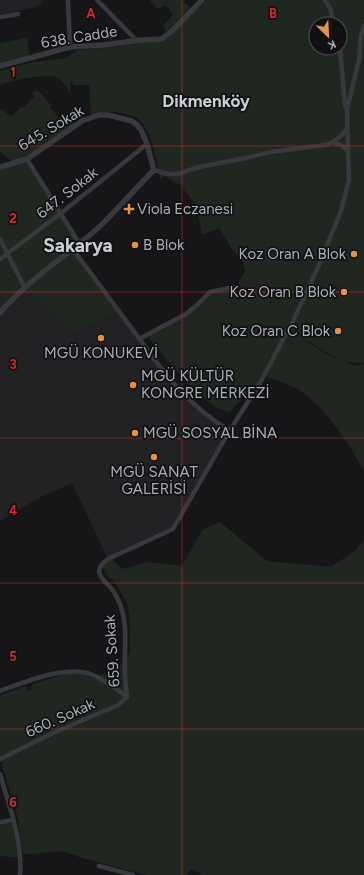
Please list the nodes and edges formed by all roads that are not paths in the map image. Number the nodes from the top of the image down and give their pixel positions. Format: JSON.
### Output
{"nodes":[{"id":1,"x":68,"y":0,"type":"edge"},
{"id":2,"x":97,"y":0,"type":"edge"},
{"id":3,"x":202,"y":0,"type":"edge"},
{"id":4,"x":325,"y":0,"type":"edge"},
{"id":5,"x":18,"y":14,"type":"dead end"},
{"id":6,"x":332,"y":16,"type":"edge"},
{"id":7,"x":0,"y":17,"type":"edge"},
{"id":8,"x":364,"y":25,"type":"edge"},
{"id":9,"x":136,"y":40,"type":"junction"},
{"id":10,"x":70,"y":47,"type":"junction"},
{"id":11,"x":341,"y":56,"type":"edge"},
{"id":12,"x":0,"y":66,"type":"edge"},
{"id":13,"x":347,"y":127,"type":"junction"},
{"id":14,"x":333,"y":142,"type":"junction"},
{"id":15,"x":147,"y":144,"type":"junction"},
{"id":16,"x":348,"y":152,"type":"junction"},
{"id":17,"x":27,"y":159,"type":"junction"},
{"id":18,"x":0,"y":168,"type":"edge"},
{"id":19,"x":154,"y":170,"type":"junction"},
{"id":20,"x":60,"y":214,"type":"junction"},
{"id":21,"x":0,"y":239,"type":"edge"},
{"id":22,"x":78,"y":243,"type":"junction"},
{"id":23,"x":72,"y":248,"type":"junction"},
{"id":24,"x":7,"y":253,"type":"junction"},
{"id":25,"x":0,"y":259,"type":"edge"},
{"id":26,"x":234,"y":287,"type":"dead end"},
{"id":27,"x":25,"y":288,"type":"junction"},
{"id":28,"x":0,"y":313,"type":"edge"},
{"id":29,"x":139,"y":339,"type":"junction"},
{"id":30,"x":230,"y":430,"type":"junction"},
{"id":31,"x":0,"y":691,"type":"edge"},
{"id":32,"x":127,"y":697,"type":"junction"},
{"id":33,"x":0,"y":759,"type":"edge"},
{"id":34,"x":0,"y":774,"type":"edge"},
{"id":35,"x":13,"y":820,"type":"junction"},
{"id":36,"x":0,"y":822,"type":"edge"},
{"id":37,"x":99,"y":866,"type":"dead end"},
{"id":38,"x":20,"y":875,"type":"edge"},
{"id":39,"x":133,"y":875,"type":"edge"}],
"edges":[{"from":1,"to":10,"type":"street"},
{"from":2,"to":9,"type":"street"},
{"from":3,"to":9,"type":"street","name":"638. Cadde"},
{"from":4,"to":6,"type":"street"},
{"from":5,"to":7,"type":"street"},
{"from":8,"to":13,"type":"street"},
{"from":9,"to":10,"type":"street","name":"638. Cadde"},
{"from":10,"to":12,"type":"street","name":"638. Cadde"},
{"from":11,"to":13,"type":"street"},
{"from":13,"to":14,"type":"street"},
{"from":13,"to":16,"type":"street"},
{"from":14,"to":16,"type":"street"},
{"from":14,"to":19,"type":"street"},
{"from":15,"to":17,"type":"street","name":"645. Sokak"},
{"from":15,"to":19,"type":"street","name":"645. Sokak"},
{"from":15,"to":20,"type":"street","name":"647. Sokak"},
{"from":16,"to":30,"type":"street"},
{"from":17,"to":18,"type":"street","name":"645. Sokak"},
{"from":17,"to":20,"type":"street"},
{"from":19,"to":22,"type":"street"},
{"from":20,"to":22,"type":"street"},
{"from":20,"to":24,"type":"street","name":"647. Sokak"},
{"from":21,"to":24,"type":"street"},
{"from":22,"to":23,"type":"street"},
{"from":23,"to":27,"type":"street"},
{"from":23,"to":29,"type":"street"},
{"from":24,"to":25,"type":"street","name":"647. Sokak"},
{"from":24,"to":27,"type":"street"},
{"from":26,"to":29,"type":"street"},
{"from":27,"to":28,"type":"street"},
{"from":29,"to":30,"type":"street"},
{"from":30,"to":32,"type":"street","name":"659. Sokak"},
{"from":31,"to":32,"type":"street","name":"659. Sokak"},
{"from":32,"to":33,"type":"street","name":"660. Sokak"},
{"from":34,"to":35,"type":"street"},
{"from":35,"to":36,"type":"street"},
{"from":35,"to":38,"type":"street"},
{"from":37,"to":39,"type":"street"}]}
